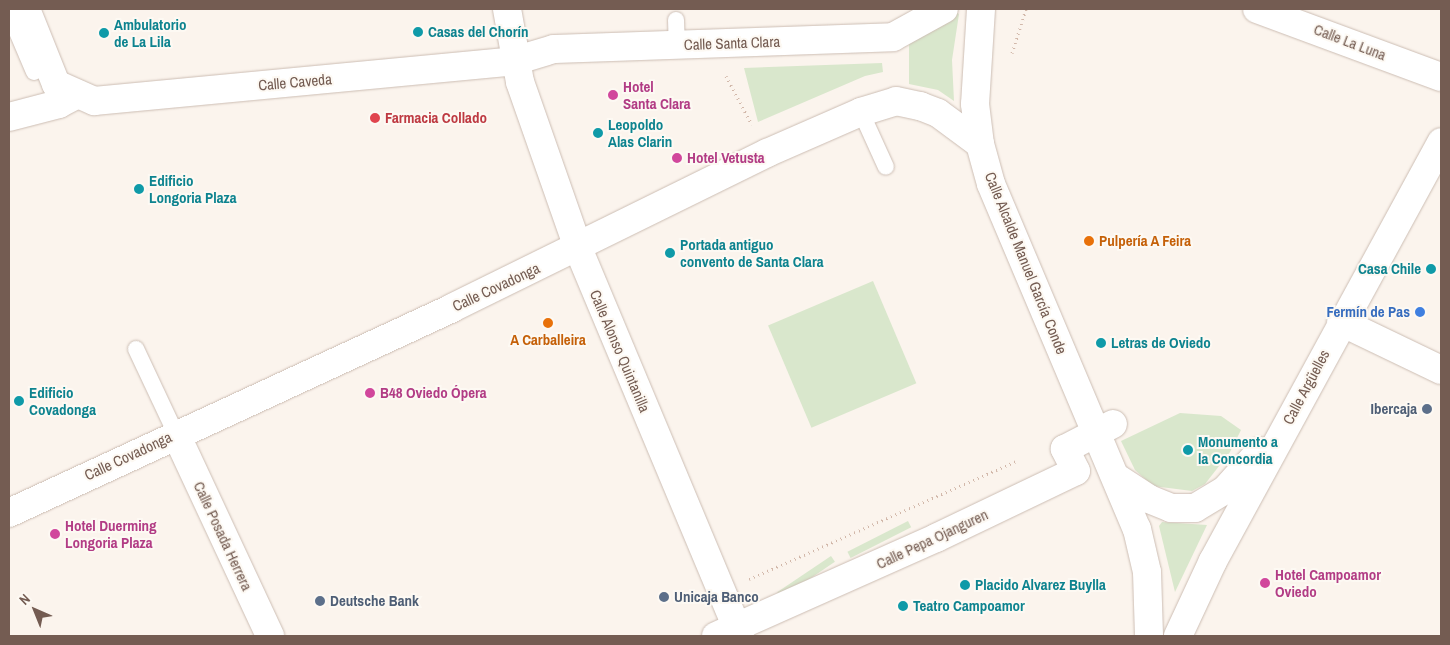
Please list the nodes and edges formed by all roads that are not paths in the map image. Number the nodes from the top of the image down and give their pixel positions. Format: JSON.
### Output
{"nodes":[{"id":1,"x":26,"y":9,"type":"edge"},
{"id":2,"x":507,"y":9,"type":"edge"},
{"id":3,"x":944,"y":9,"type":"edge"},
{"id":4,"x":981,"y":9,"type":"edge"},
{"id":5,"x":1257,"y":9,"type":"edge"},
{"id":6,"x":9,"y":13,"type":"edge"},
{"id":7,"x":514,"y":61,"type":"junction"},
{"id":8,"x":1441,"y":77,"type":"edge"},
{"id":9,"x":56,"y":83,"type":"junction"},
{"id":10,"x":861,"y":112,"type":"junction"},
{"id":11,"x":9,"y":117,"type":"edge"},
{"id":12,"x":1441,"y":142,"type":"edge"},
{"id":13,"x":980,"y":144,"type":"junction"},
{"id":14,"x":886,"y":167,"type":"dead end"},
{"id":15,"x":578,"y":248,"type":"junction"},
{"id":16,"x":1341,"y":322,"type":"junction"},
{"id":17,"x":136,"y":350,"type":"dead end"},
{"id":18,"x":1441,"y":370,"type":"edge"},
{"id":19,"x":1289,"y":419,"type":"junction"},
{"id":20,"x":180,"y":444,"type":"junction"},
{"id":21,"x":1108,"y":448,"type":"junction"},
{"id":22,"x":9,"y":513,"type":"edge"},
{"id":23,"x":730,"y":633,"type":"edge"},
{"id":24,"x":270,"y":636,"type":"edge"},
{"id":25,"x":1149,"y":636,"type":"edge"},
{"id":26,"x":1178,"y":636,"type":"edge"}],
"edges":[{"from":1,"to":9,"type":"street"},
{"from":2,"to":7,"type":"street","name":"Calle Alonso Quintanilla"},
{"from":3,"to":7,"type":"street","name":"Calle Santa Clara"},
{"from":4,"to":13,"type":"street","name":"Calle Alcalde Manuel García Conde"},
{"from":5,"to":8,"type":"street","name":"Calle La Luna"},
{"from":6,"to":9,"type":"lane"},
{"from":7,"to":9,"type":"street","name":"Calle Caveda"},
{"from":7,"to":15,"type":"street","name":"Calle Alonso Quintanilla"},
{"from":9,"to":11,"type":"street"},
{"from":10,"to":13,"type":"street","name":"Calle Covadonga"},
{"from":10,"to":14,"type":"lane"},
{"from":10,"to":15,"type":"street","name":"Calle Covadonga"},
{"from":12,"to":16,"type":"street","name":"Calle Argüelles"},
{"from":13,"to":21,"type":"street","name":"Calle Alcalde Manuel García Conde"},
{"from":15,"to":20,"type":"street","name":"Calle Covadonga"},
{"from":15,"to":23,"type":"street","name":"Calle Alonso Quintanilla"},
{"from":16,"to":18,"type":"street"},
{"from":16,"to":19,"type":"street","name":"Calle Argüelles"},
{"from":17,"to":20,"type":"lane"},
{"from":19,"to":21,"type":"street"},
{"from":19,"to":26,"type":"street","name":"Calle Argüelles"},
{"from":20,"to":22,"type":"street","name":"Calle Covadonga"},
{"from":20,"to":24,"type":"street","name":"Calle Posada Herrera"},
{"from":21,"to":23,"type":"street","name":"Calle Pepa Ojanguren"},
{"from":21,"to":25,"type":"street","name":"Calle Alcalde Manuel García Conde"}]}
